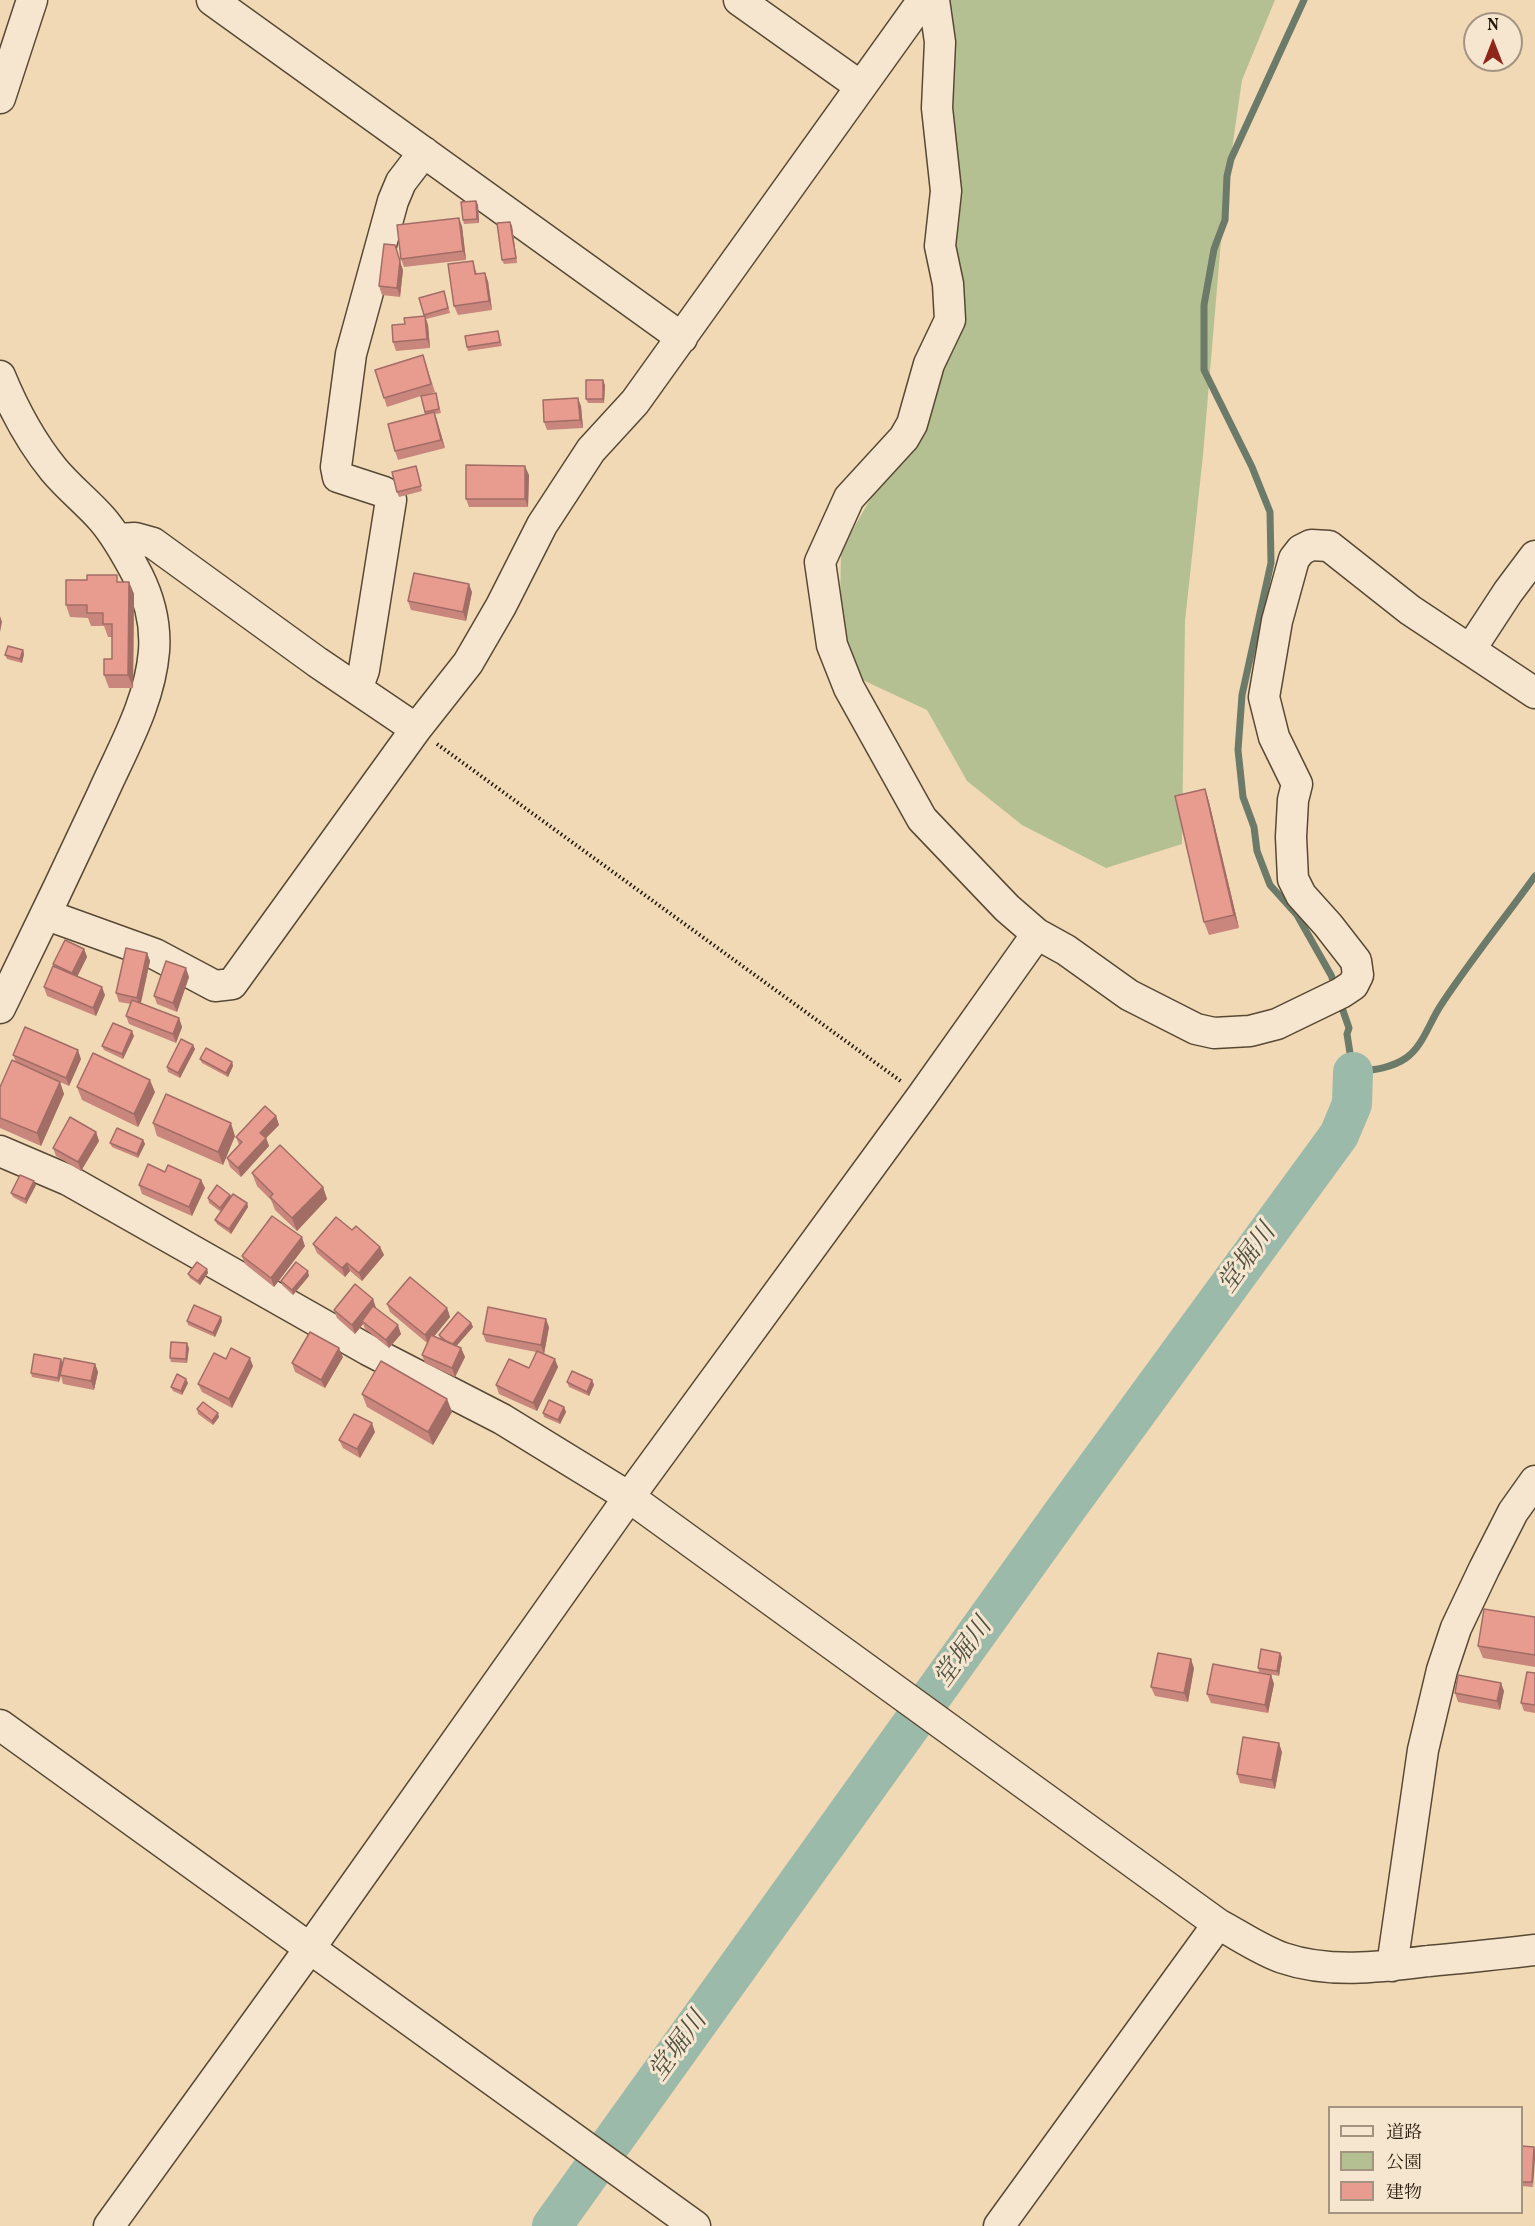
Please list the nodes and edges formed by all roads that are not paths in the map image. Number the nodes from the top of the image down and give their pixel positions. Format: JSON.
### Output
{"nodes":[{"id":1,"x":32,"y":0,"type":"edge"},
{"id":2,"x":212,"y":0,"type":"edge"},
{"id":3,"x":739,"y":0,"type":"edge"},
{"id":4,"x":922,"y":0,"type":"edge"},
{"id":5,"x":934,"y":0,"type":"edge"},
{"id":6,"x":860,"y":86,"type":"junction"},
{"id":7,"x":0,"y":98,"type":"edge"},
{"id":8,"x":424,"y":152,"type":"junction"},
{"id":9,"x":682,"y":338,"type":"junction"},
{"id":10,"x":0,"y":376,"type":"edge"},
{"id":11,"x":117,"y":538,"type":"junction"},
{"id":12,"x":1535,"y":556,"type":"edge"},
{"id":13,"x":1470,"y":650,"type":"junction"},
{"id":14,"x":357,"y":689,"type":"junction"},
{"id":15,"x":1535,"y":693,"type":"edge"},
{"id":16,"x":416,"y":729,"type":"junction"},
{"id":17,"x":47,"y":915,"type":"junction"},
{"id":18,"x":1037,"y":934,"type":"junction"},
{"id":19,"x":0,"y":1008,"type":"edge"},
{"id":20,"x":0,"y":1151,"type":"edge"},
{"id":21,"x":1535,"y":1481,"type":"edge"},
{"id":22,"x":628,"y":1497,"type":"junction"},
{"id":23,"x":0,"y":1725,"type":"edge"},
{"id":24,"x":1218,"y":1924,"type":"junction"},
{"id":25,"x":310,"y":1948,"type":"junction"},
{"id":26,"x":1535,"y":1950,"type":"edge"},
{"id":27,"x":1392,"y":1966,"type":"junction"},
{"id":28,"x":109,"y":2226,"type":"edge"},
{"id":29,"x":695,"y":2226,"type":"edge"},
{"id":30,"x":999,"y":2226,"type":"edge"}],
"edges":[{"from":1,"to":7,"type":"street"},
{"from":2,"to":8,"type":"street"},
{"from":3,"to":6,"type":"street"},
{"from":4,"to":6,"type":"street"},
{"from":5,"to":18,"type":"street"},
{"from":6,"to":9,"type":"street"},
{"from":8,"to":9,"type":"street"},
{"from":8,"to":14,"type":"street"},
{"from":9,"to":16,"type":"street"},
{"from":10,"to":11,"type":"street"},
{"from":11,"to":14,"type":"street"},
{"from":11,"to":17,"type":"street"},
{"from":12,"to":13,"type":"street"},
{"from":13,"to":15,"type":"street"},
{"from":13,"to":18,"type":"street"},
{"from":14,"to":16,"type":"street"},
{"from":16,"to":17,"type":"street"},
{"from":17,"to":19,"type":"street"},
{"from":18,"to":22,"type":"street"},
{"from":20,"to":22,"type":"street"},
{"from":21,"to":27,"type":"street"},
{"from":22,"to":24,"type":"street"},
{"from":22,"to":25,"type":"street"},
{"from":23,"to":25,"type":"street"},
{"from":24,"to":27,"type":"street"},
{"from":24,"to":30,"type":"street"},
{"from":25,"to":28,"type":"street"},
{"from":25,"to":29,"type":"street"},
{"from":26,"to":27,"type":"street"}]}
